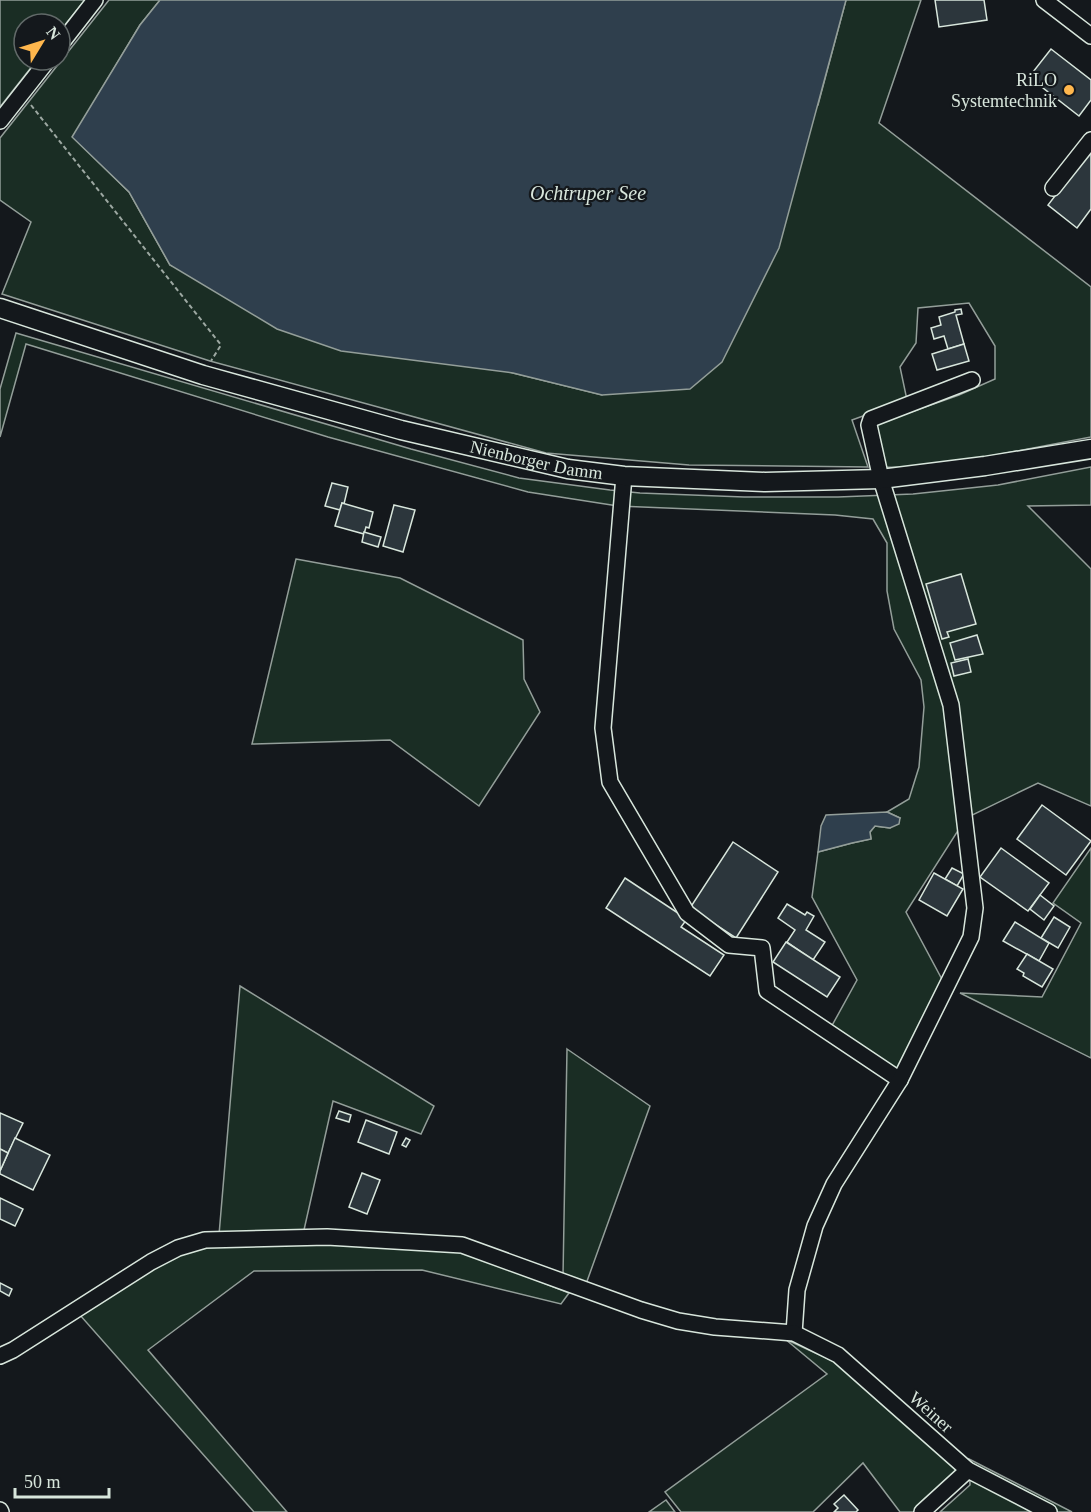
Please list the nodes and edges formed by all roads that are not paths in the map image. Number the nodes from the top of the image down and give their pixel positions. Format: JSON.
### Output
{"nodes":[{"id":1,"x":95,"y":0,"type":"edge"},
{"id":2,"x":1044,"y":0,"type":"edge"},
{"id":3,"x":72,"y":30,"type":"edge"},
{"id":4,"x":1091,"y":36,"type":"edge"},
{"id":5,"x":39,"y":72,"type":"edge"},
{"id":6,"x":0,"y":121,"type":"edge"},
{"id":7,"x":1091,"y":140,"type":"edge"},
{"id":8,"x":1053,"y":188,"type":"dead end"},
{"id":9,"x":0,"y":308,"type":"edge"},
{"id":10,"x":972,"y":380,"type":"dead end"},
{"id":11,"x":1091,"y":449,"type":"edge"},
{"id":12,"x":624,"y":476,"type":"junction"},
{"id":13,"x":881,"y":479,"type":"junction"},
{"id":14,"x":900,"y":1080,"type":"junction"},
{"id":15,"x":794,"y":1333,"type":"junction"},
{"id":16,"x":0,"y":1356,"type":"edge"},
{"id":17,"x":968,"y":1470,"type":"junction"},
{"id":18,"x":922,"y":1512,"type":"edge"},
{"id":19,"x":1049,"y":1512,"type":"edge"}],
"edges":[{"from":1,"to":3,"type":"street"},
{"from":2,"to":4,"type":"street"},
{"from":5,"to":6,"type":"street"},
{"from":7,"to":8,"type":"street"},
{"from":9,"to":12,"type":"main road","name":"Nienborger Damm"},
{"from":10,"to":13,"type":"street"},
{"from":11,"to":13,"type":"main road","name":"Nienborger Damm"},
{"from":12,"to":13,"type":"main road","name":"Nienborger Damm"},
{"from":12,"to":14,"type":"street"},
{"from":13,"to":14,"type":"street"},
{"from":14,"to":15,"type":"street"},
{"from":15,"to":16,"type":"street"},
{"from":15,"to":17,"type":"street","name":"Weiner"},
{"from":17,"to":18,"type":"street"},
{"from":17,"to":19,"type":"street","name":"Weiner"}]}
